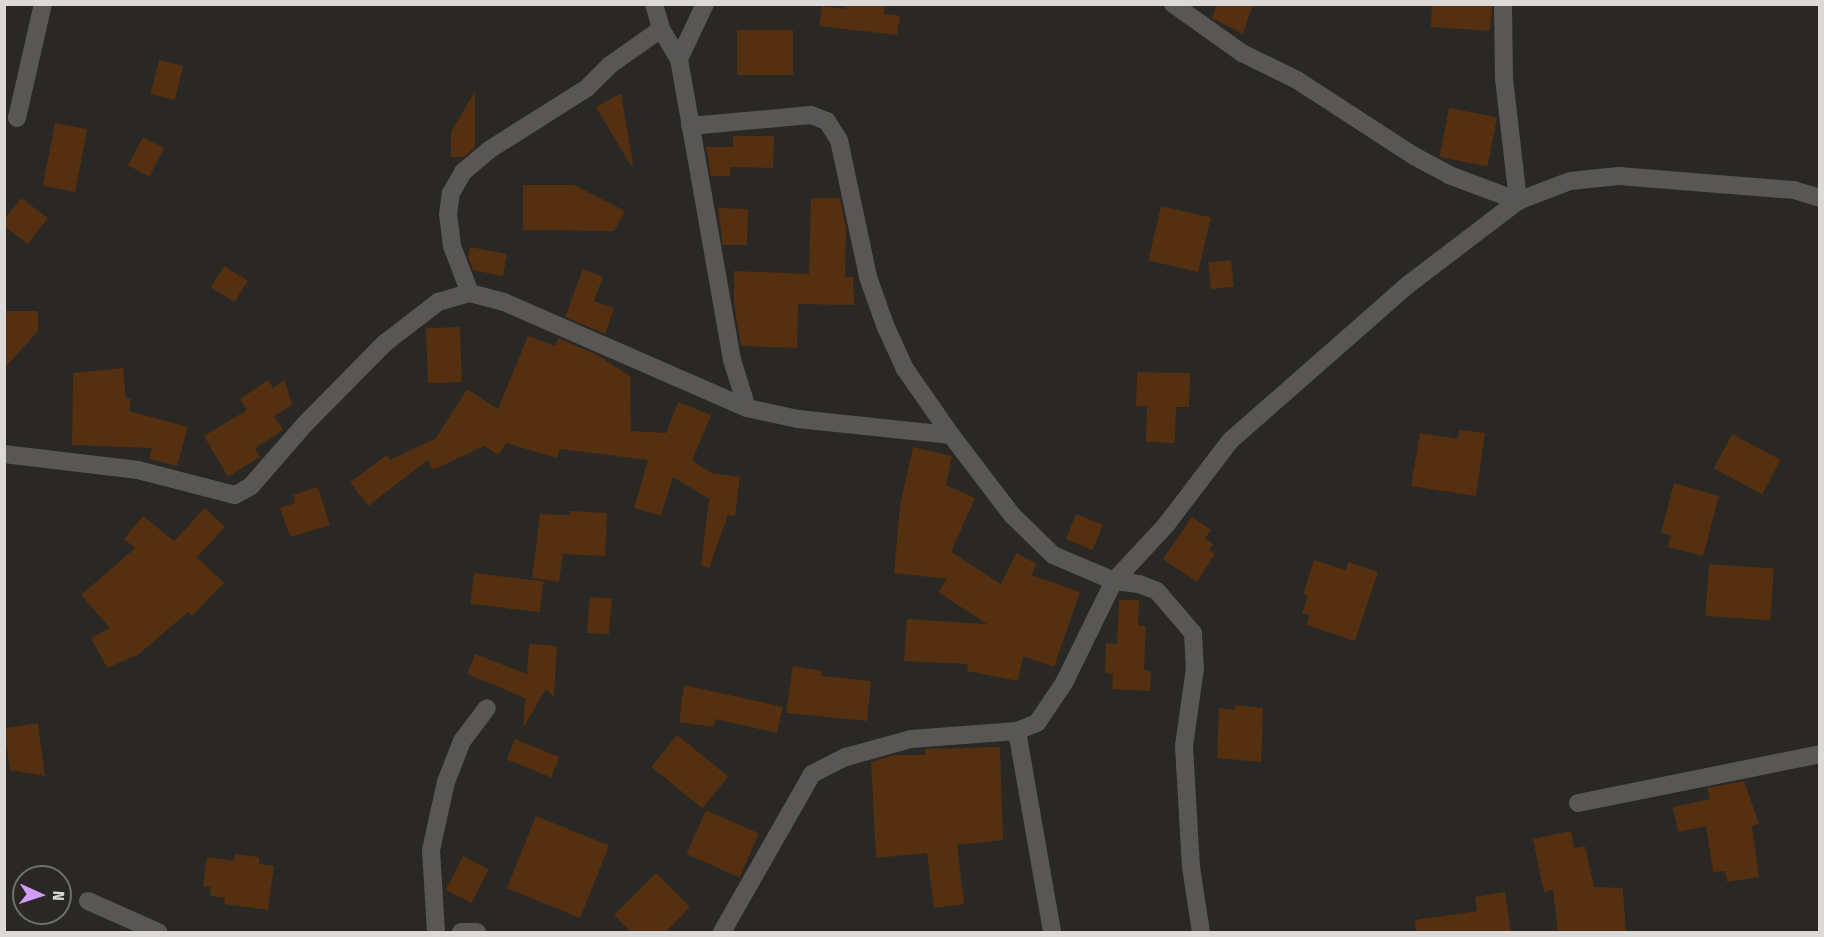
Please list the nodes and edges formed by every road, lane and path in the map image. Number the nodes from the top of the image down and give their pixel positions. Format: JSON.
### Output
{"nodes":[{"id":1,"x":43,"y":4,"type":"edge"},
{"id":2,"x":654,"y":4,"type":"edge"},
{"id":3,"x":705,"y":4,"type":"edge"},
{"id":4,"x":1173,"y":4,"type":"edge"},
{"id":5,"x":1503,"y":4,"type":"edge"},
{"id":6,"x":661,"y":29,"type":"junction"},
{"id":7,"x":679,"y":59,"type":"junction"},
{"id":8,"x":17,"y":118,"type":"dead end"},
{"id":9,"x":690,"y":126,"type":"junction"},
{"id":10,"x":1820,"y":198,"type":"edge"},
{"id":11,"x":1518,"y":201,"type":"junction"},
{"id":12,"x":470,"y":293,"type":"junction"},
{"id":13,"x":747,"y":408,"type":"junction"},
{"id":14,"x":951,"y":435,"type":"junction"},
{"id":15,"x":4,"y":454,"type":"edge"},
{"id":16,"x":1114,"y":581,"type":"junction"},
{"id":17,"x":487,"y":708,"type":"dead end"},
{"id":18,"x":1017,"y":730,"type":"junction"},
{"id":19,"x":1820,"y":754,"type":"edge"},
{"id":20,"x":1578,"y":803,"type":"dead end"},
{"id":21,"x":88,"y":901,"type":"dead end"},
{"id":22,"x":158,"y":933,"type":"edge"},
{"id":23,"x":436,"y":933,"type":"edge"},
{"id":24,"x":461,"y":933,"type":"edge"},
{"id":25,"x":477,"y":933,"type":"edge"},
{"id":26,"x":723,"y":933,"type":"edge"},
{"id":27,"x":1052,"y":933,"type":"edge"},
{"id":28,"x":1201,"y":933,"type":"edge"}],
"edges":[{"from":1,"to":8,"type":"street"},
{"from":2,"to":6,"type":"street"},
{"from":3,"to":7,"type":"street"},
{"from":4,"to":11,"type":"street"},
{"from":5,"to":11,"type":"street"},
{"from":6,"to":7,"type":"street"},
{"from":6,"to":12,"type":"street"},
{"from":7,"to":9,"type":"street"},
{"from":9,"to":13,"type":"street"},
{"from":9,"to":14,"type":"street"},
{"from":10,"to":11,"type":"street"},
{"from":11,"to":16,"type":"street"},
{"from":12,"to":13,"type":"street"},
{"from":12,"to":15,"type":"street"},
{"from":13,"to":14,"type":"street"},
{"from":14,"to":16,"type":"street"},
{"from":16,"to":18,"type":"street"},
{"from":16,"to":28,"type":"street"},
{"from":17,"to":23,"type":"street"},
{"from":18,"to":26,"type":"street"},
{"from":18,"to":27,"type":"street"},
{"from":19,"to":20,"type":"street"},
{"from":21,"to":22,"type":"street"},
{"from":24,"to":25,"type":"street"}]}
